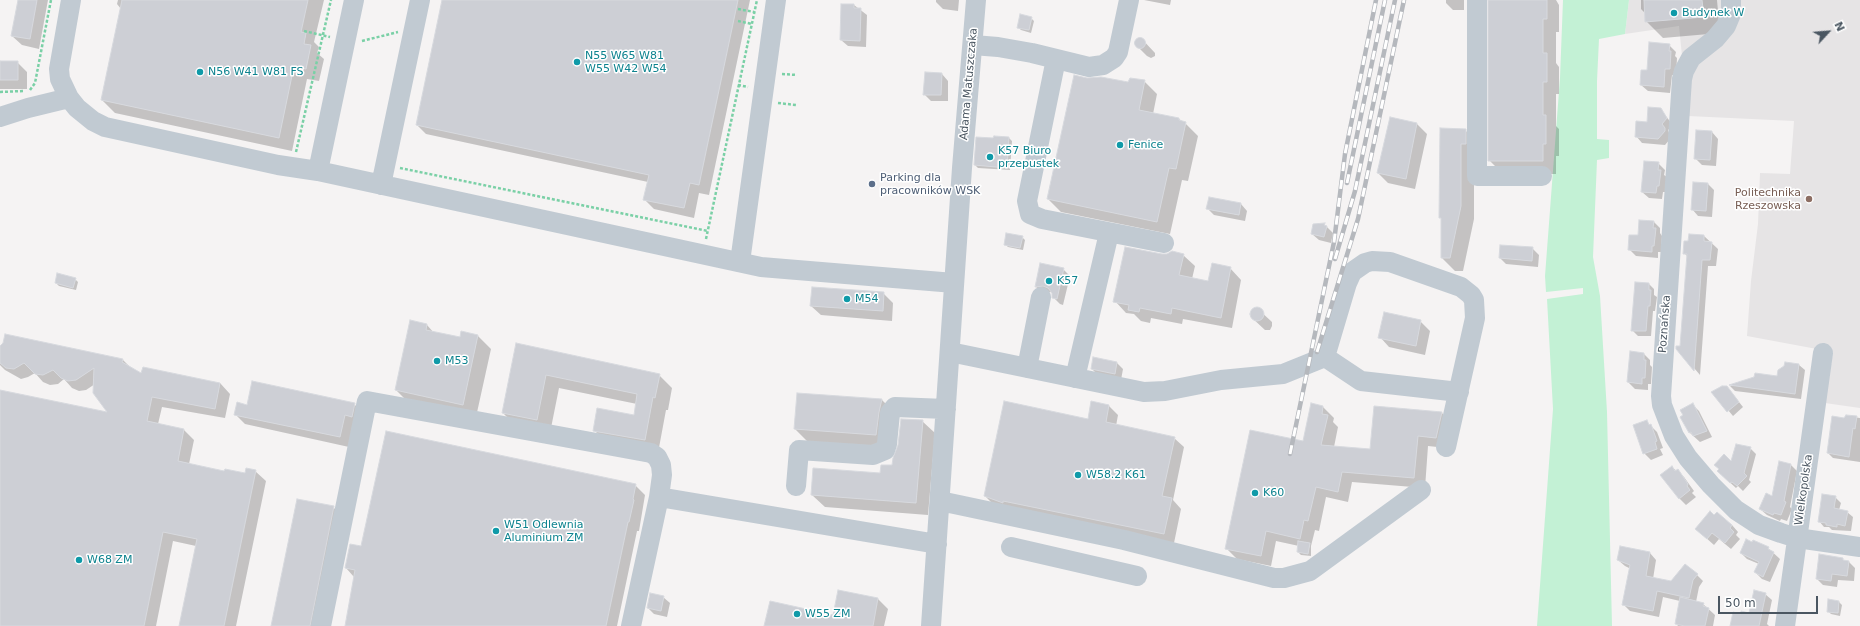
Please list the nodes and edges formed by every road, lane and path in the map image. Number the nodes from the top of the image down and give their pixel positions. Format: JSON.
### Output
{"nodes":[{"id":1,"x":51,"y":0,"type":"edge"},
{"id":2,"x":71,"y":0,"type":"edge"},
{"id":3,"x":331,"y":0,"type":"edge"},
{"id":4,"x":354,"y":0,"type":"edge"},
{"id":5,"x":420,"y":0,"type":"edge"},
{"id":6,"x":756,"y":0,"type":"edge"},
{"id":7,"x":776,"y":0,"type":"edge"},
{"id":8,"x":976,"y":0,"type":"edge"},
{"id":9,"x":1129,"y":0,"type":"edge"},
{"id":10,"x":1477,"y":0,"type":"edge"},
{"id":11,"x":1731,"y":0,"type":"edge"},
{"id":12,"x":738,"y":9,"type":"dead end"},
{"id":13,"x":754,"y":12,"type":"junction"},
{"id":14,"x":738,"y":22,"type":"dead end"},
{"id":15,"x":752,"y":24,"type":"junction"},
{"id":16,"x":973,"y":45,"type":"junction"},
{"id":17,"x":1056,"y":59,"type":"junction"},
{"id":18,"x":774,"y":73,"type":"dead end"},
{"id":19,"x":797,"y":75,"type":"dead end"},
{"id":20,"x":0,"y":92,"type":"edge"},
{"id":21,"x":69,"y":98,"type":"junction"},
{"id":22,"x":0,"y":117,"type":"edge"},
{"id":23,"x":295,"y":159,"type":"dead end"},
{"id":24,"x":385,"y":165,"type":"junction"},
{"id":25,"x":318,"y":171,"type":"junction"},
{"id":26,"x":1542,"y":176,"type":"dead end"},
{"id":27,"x":382,"y":185,"type":"junction"},
{"id":28,"x":708,"y":231,"type":"junction"},
{"id":29,"x":1109,"y":233,"type":"junction"},
{"id":30,"x":705,"y":241,"type":"dead end"},
{"id":31,"x":1164,"y":244,"type":"dead end"},
{"id":32,"x":740,"y":262,"type":"junction"},
{"id":33,"x":954,"y":282,"type":"junction"},
{"id":34,"x":1041,"y":297,"type":"dead end"},
{"id":35,"x":950,"y":352,"type":"junction"},
{"id":36,"x":1823,"y":353,"type":"dead end"},
{"id":37,"x":1325,"y":357,"type":"junction"},
{"id":38,"x":1027,"y":368,"type":"junction"},
{"id":39,"x":1075,"y":378,"type":"junction"},
{"id":40,"x":1459,"y":392,"type":"junction"},
{"id":41,"x":946,"y":409,"type":"junction"},
{"id":42,"x":1446,"y":447,"type":"dead end"},
{"id":43,"x":796,"y":486,"type":"dead end"},
{"id":44,"x":1421,"y":490,"type":"dead end"},
{"id":45,"x":659,"y":497,"type":"junction"},
{"id":46,"x":940,"y":501,"type":"junction"},
{"id":47,"x":1059,"y":526,"type":"junction"},
{"id":48,"x":1797,"y":538,"type":"junction"},
{"id":49,"x":1124,"y":540,"type":"junction"},
{"id":50,"x":937,"y":544,"type":"junction"},
{"id":51,"x":1011,"y":547,"type":"dead end"},
{"id":52,"x":1860,"y":547,"type":"edge"},
{"id":53,"x":1052,"y":557,"type":"junction"},
{"id":54,"x":1117,"y":571,"type":"junction"},
{"id":55,"x":1137,"y":576,"type":"dead end"},
{"id":56,"x":321,"y":626,"type":"edge"},
{"id":57,"x":631,"y":626,"type":"edge"},
{"id":58,"x":931,"y":626,"type":"edge"},
{"id":59,"x":1785,"y":626,"type":"edge"}],
"edges":[{"from":1,"to":20,"type":"path"},
{"from":2,"to":21,"type":"street"},
{"from":3,"to":23,"type":"path"},
{"from":4,"to":25,"type":"street"},
{"from":5,"to":24,"type":"street"},
{"from":6,"to":13,"type":"path"},
{"from":7,"to":32,"type":"street"},
{"from":8,"to":16,"type":"street","name":"Adama Matuszczaka"},
{"from":9,"to":17,"type":"street"},
{"from":10,"to":26,"type":"street"},
{"from":11,"to":48,"type":"street","name":"Poznańska"},
{"from":12,"to":13,"type":"path"},
{"from":13,"to":15,"type":"path"},
{"from":14,"to":15,"type":"path"},
{"from":15,"to":28,"type":"path"},
{"from":16,"to":17,"type":"street"},
{"from":16,"to":33,"type":"street","name":"Adama Matuszczaka"},
{"from":17,"to":29,"type":"street"},
{"from":18,"to":19,"type":"path"},
{"from":21,"to":22,"type":"street"},
{"from":21,"to":25,"type":"street"},
{"from":24,"to":27,"type":"street"},
{"from":24,"to":28,"type":"path"},
{"from":25,"to":27,"type":"street"},
{"from":27,"to":32,"type":"street"},
{"from":28,"to":30,"type":"path"},
{"from":29,"to":31,"type":"street"},
{"from":29,"to":39,"type":"street"},
{"from":32,"to":33,"type":"street"},
{"from":33,"to":35,"type":"street","name":"Adama Matuszczaka"},
{"from":34,"to":38,"type":"street"},
{"from":35,"to":38,"type":"street"},
{"from":35,"to":41,"type":"street","name":"Adama Matuszczaka"},
{"from":36,"to":48,"type":"street","name":"Wielkopolska"},
{"from":37,"to":39,"type":"street"},
{"from":37,"to":40,"type":"street"},
{"from":37,"to":40,"type":"street"},
{"from":38,"to":39,"type":"street"},
{"from":40,"to":42,"type":"street"},
{"from":41,"to":43,"type":"street"},
{"from":41,"to":46,"type":"street","name":"Adama Matuszczaka"},
{"from":44,"to":49,"type":"street"},
{"from":45,"to":50,"type":"street"},
{"from":45,"to":56,"type":"street"},
{"from":45,"to":57,"type":"street"},
{"from":46,"to":47,"type":"street"},
{"from":46,"to":50,"type":"street","name":"Adama Matuszczaka"},
{"from":47,"to":49,"type":"street"},
{"from":47,"to":53,"type":"street"},
{"from":48,"to":52,"type":"street","name":"Poznańska"},
{"from":48,"to":59,"type":"street","name":"Wielkopolska"},
{"from":49,"to":54,"type":"street"},
{"from":50,"to":58,"type":"street","name":"Adama Matuszczaka"},
{"from":51,"to":53,"type":"street"},
{"from":53,"to":54,"type":"street"},
{"from":54,"to":55,"type":"street"}]}
